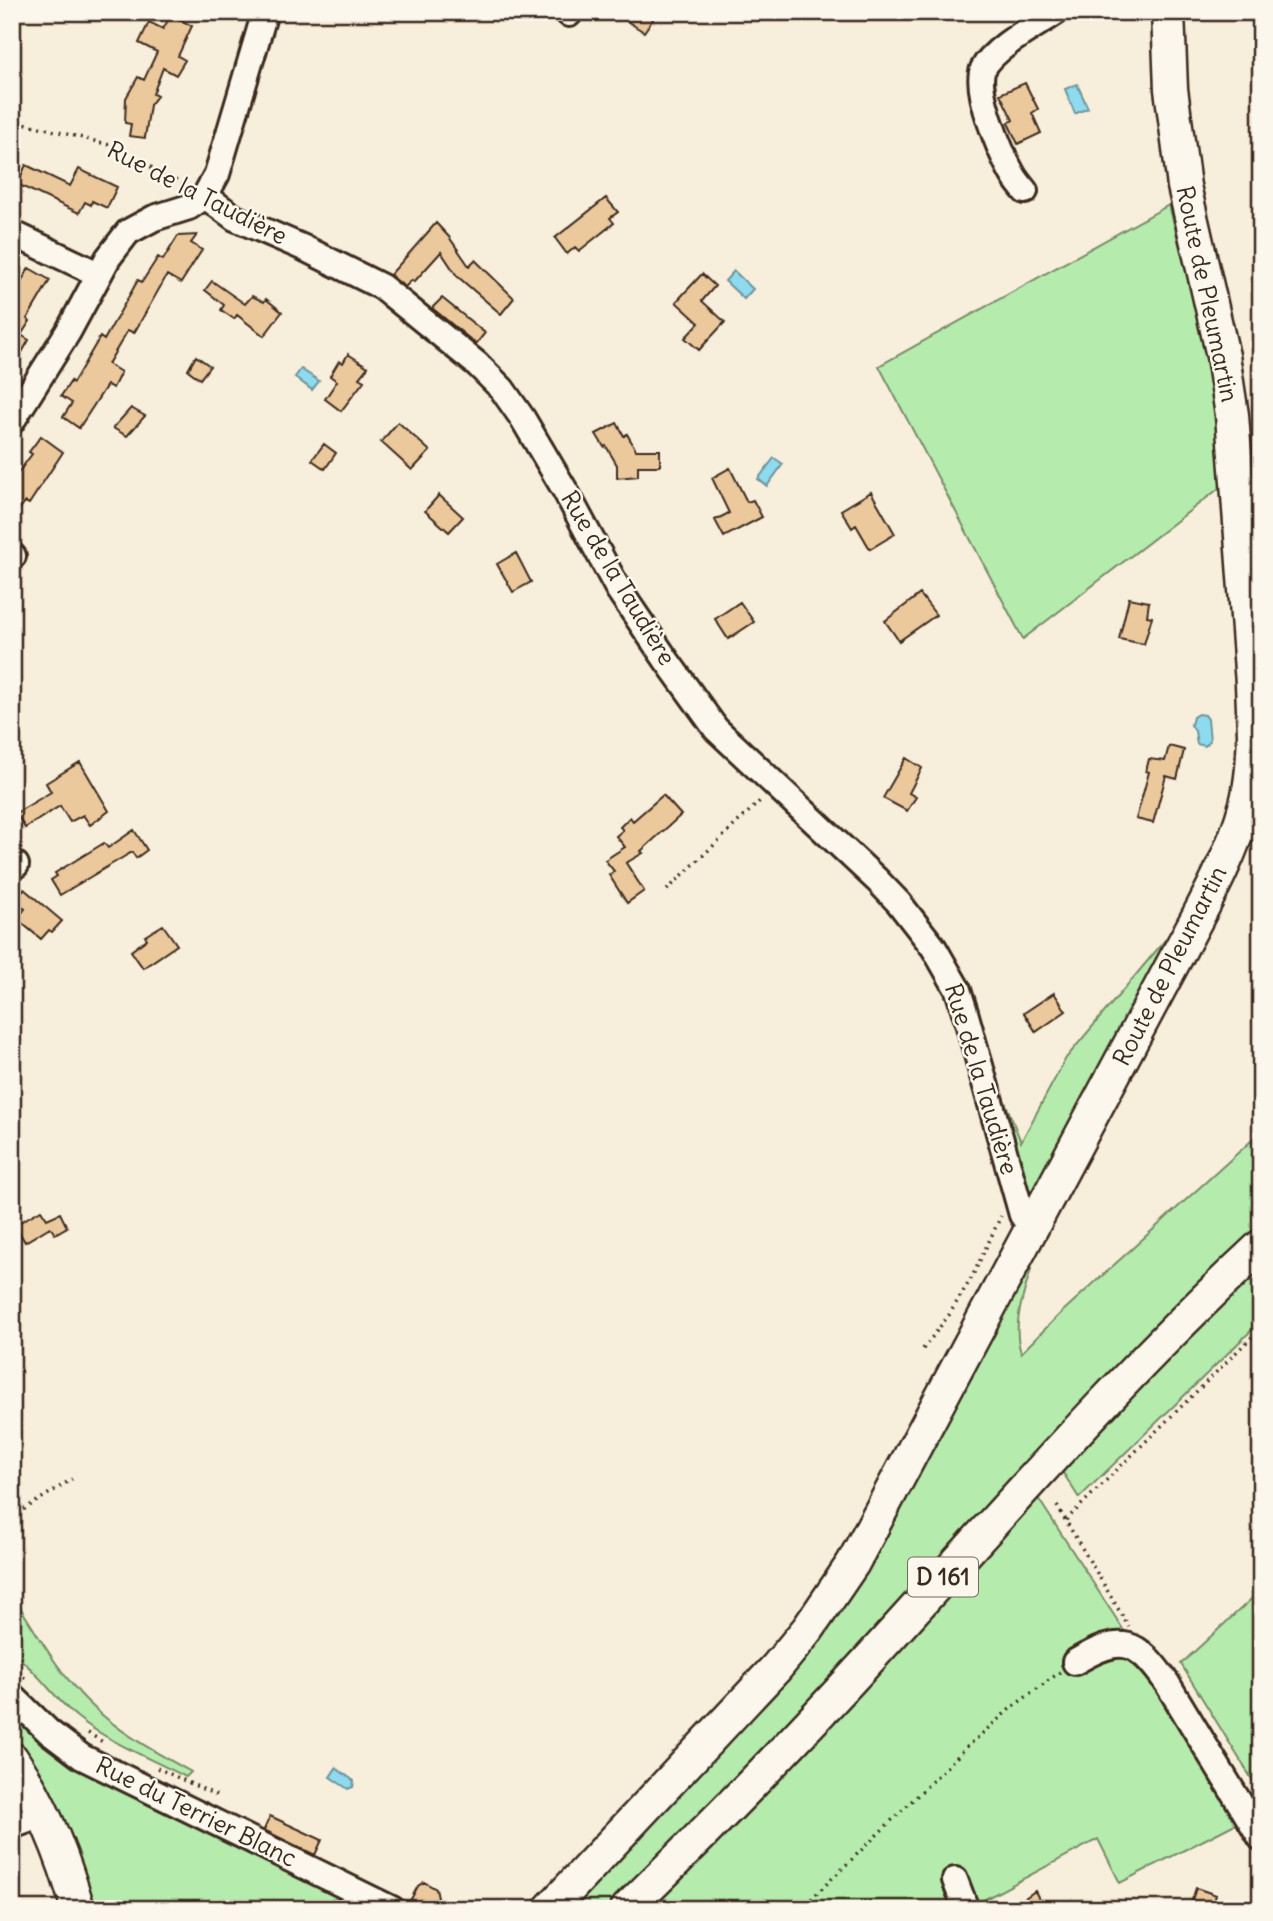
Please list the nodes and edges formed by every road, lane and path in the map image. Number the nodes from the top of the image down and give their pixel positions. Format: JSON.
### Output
{"nodes":[{"id":1,"x":264,"y":12,"type":"edge"},
{"id":2,"x":1056,"y":12,"type":"edge"},
{"id":3,"x":1168,"y":12,"type":"edge"},
{"id":4,"x":12,"y":120,"type":"edge"},
{"id":5,"x":1024,"y":191,"type":"dead end"},
{"id":6,"x":205,"y":196,"type":"junction"},
{"id":7,"x":12,"y":233,"type":"edge"},
{"id":8,"x":98,"y":274,"type":"junction"},
{"id":9,"x":12,"y":421,"type":"edge"},
{"id":10,"x":776,"y":786,"type":"junction"},
{"id":11,"x":1253,"y":797,"type":"edge"},
{"id":12,"x":667,"y":890,"type":"dead end"},
{"id":13,"x":1016,"y":1195,"type":"junction"},
{"id":14,"x":1031,"y":1228,"type":"junction"},
{"id":15,"x":1261,"y":1247,"type":"edge"},
{"id":16,"x":1261,"y":1328,"type":"edge"},
{"id":17,"x":923,"y":1349,"type":"dead end"},
{"id":18,"x":72,"y":1479,"type":"dead end"},
{"id":19,"x":1057,"y":1506,"type":"dead end"},
{"id":20,"x":12,"y":1517,"type":"edge"},
{"id":21,"x":1066,"y":1520,"type":"junction"},
{"id":22,"x":1132,"y":1646,"type":"junction"},
{"id":23,"x":1075,"y":1662,"type":"joint"},
{"id":24,"x":12,"y":1669,"type":"edge"},
{"id":25,"x":19,"y":1688,"type":"edge"},
{"id":26,"x":84,"y":1731,"type":"dead end"},
{"id":27,"x":104,"y":1743,"type":"dead end"},
{"id":28,"x":12,"y":1759,"type":"edge"},
{"id":29,"x":149,"y":1765,"type":"dead end"},
{"id":30,"x":220,"y":1797,"type":"dead end"},
{"id":31,"x":44,"y":1814,"type":"junction"},
{"id":32,"x":12,"y":1826,"type":"edge"},
{"id":33,"x":1261,"y":1838,"type":"edge"},
{"id":34,"x":955,"y":1880,"type":"dead end"},
{"id":35,"x":78,"y":1909,"type":"edge"},
{"id":36,"x":392,"y":1909,"type":"edge"},
{"id":37,"x":550,"y":1909,"type":"edge"},
{"id":38,"x":626,"y":1909,"type":"edge"},
{"id":39,"x":801,"y":1909,"type":"edge"},
{"id":40,"x":966,"y":1909,"type":"edge"}],
"edges":[{"from":1,"to":6,"type":"street"},
{"from":2,"to":5,"type":"street"},
{"from":3,"to":11,"type":"main road","name":"Route de Pleumartin"},
{"from":4,"to":6,"type":"path","name":"Rue de la Taudière"},
{"from":6,"to":8,"type":"street"},
{"from":6,"to":10,"type":"street","name":"Rue de la Taudière"},
{"from":7,"to":8,"type":"street"},
{"from":8,"to":9,"type":"street"},
{"from":10,"to":12,"type":"path"},
{"from":10,"to":13,"type":"street","name":"Rue de la Taudière"},
{"from":11,"to":14,"type":"main road","name":"Route de Pleumartin"},
{"from":13,"to":14,"type":"street","name":"Rue de la Taudière"},
{"from":13,"to":17,"type":"path"},
{"from":14,"to":37,"type":"main road","name":"Route de Pleumartin"},
{"from":15,"to":38,"type":"main road","number":"D 161"},
{"from":16,"to":21,"type":"path"},
{"from":18,"to":20,"type":"path"},
{"from":19,"to":21,"type":"path"},
{"from":21,"to":22,"type":"path"},
{"from":22,"to":23,"type":"street"},
{"from":22,"to":33,"type":"street"},
{"from":23,"to":39,"type":"path"},
{"from":24,"to":25,"type":"path"},
{"from":25,"to":36,"type":"street","name":"Rue du Terrier Blanc"},
{"from":26,"to":27,"type":"path"},
{"from":28,"to":31,"type":"main road"},
{"from":29,"to":30,"type":"path"},
{"from":31,"to":32,"type":"street"},
{"from":31,"to":35,"type":"main road"},
{"from":34,"to":40,"type":"street"}]}
